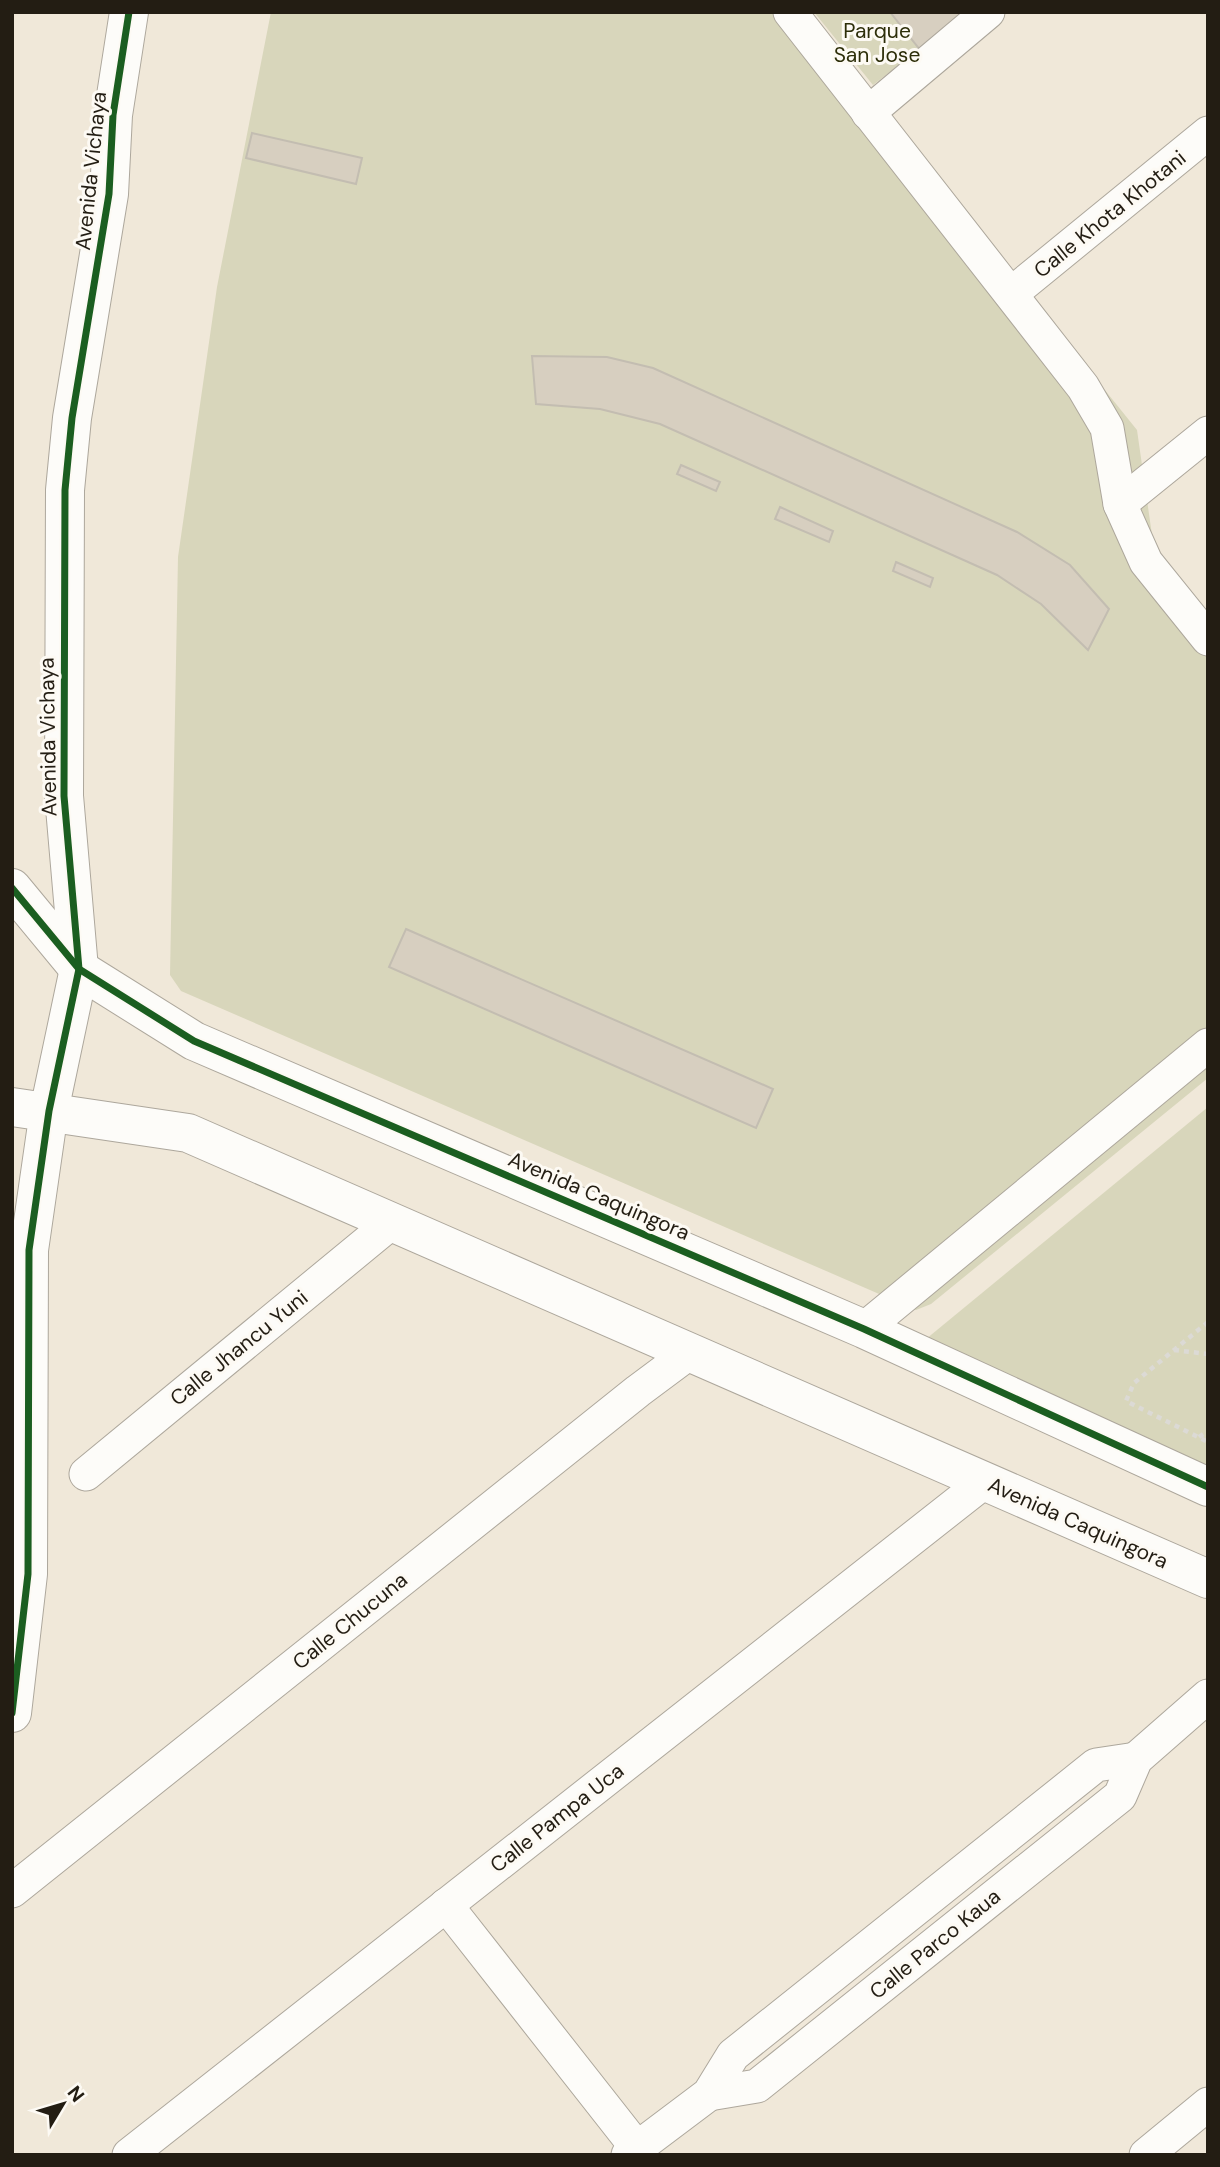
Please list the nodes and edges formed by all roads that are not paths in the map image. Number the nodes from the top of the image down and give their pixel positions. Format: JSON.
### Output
{"nodes":[{"id":1,"x":129,"y":12,"type":"edge"},
{"id":2,"x":790,"y":12,"type":"edge"},
{"id":3,"x":988,"y":12,"type":"edge"},
{"id":4,"x":868,"y":113,"type":"junction"},
{"id":5,"x":1208,"y":133,"type":"edge"},
{"id":6,"x":1011,"y":295,"type":"junction"},
{"id":7,"x":1208,"y":433,"type":"edge"},
{"id":8,"x":1120,"y":504,"type":"junction"},
{"id":9,"x":1208,"y":639,"type":"edge"},
{"id":10,"x":12,"y":888,"type":"edge"},
{"id":11,"x":79,"y":969,"type":"junction"},
{"id":12,"x":1208,"y":1045,"type":"edge"},
{"id":13,"x":31,"y":1109,"type":"edge"},
{"id":14,"x":392,"y":1222,"type":"junction"},
{"id":15,"x":864,"y":1329,"type":"junction"},
{"id":16,"x":689,"y":1353,"type":"junction"},
{"id":17,"x":86,"y":1474,"type":"dead end"},
{"id":18,"x":984,"y":1482,"type":"junction"},
{"id":19,"x":1208,"y":1487,"type":"edge"},
{"id":20,"x":1208,"y":1580,"type":"edge"},
{"id":21,"x":1208,"y":1696,"type":"edge"},
{"id":22,"x":12,"y":1713,"type":"edge"},
{"id":23,"x":12,"y":1891,"type":"edge"},
{"id":24,"x":446,"y":1905,"type":"junction"},
{"id":25,"x":1208,"y":2104,"type":"edge"},
{"id":26,"x":633,"y":2151,"type":"edge"},
{"id":27,"x":129,"y":2155,"type":"edge"},
{"id":28,"x":1146,"y":2155,"type":"edge"}],
"edges":[{"from":1,"to":11,"type":"street","name":"Avenida Vichaya"},
{"from":2,"to":4,"type":"street"},
{"from":3,"to":4,"type":"street"},
{"from":4,"to":6,"type":"street"},
{"from":5,"to":6,"type":"street","name":"Calle Khota Khotani"},
{"from":6,"to":8,"type":"street"},
{"from":7,"to":8,"type":"street"},
{"from":8,"to":9,"type":"street"},
{"from":10,"to":11,"type":"street","name":"Avenida Caquingora"},
{"from":11,"to":13,"type":"street","name":"Avenida Vichaya"},
{"from":11,"to":15,"type":"street","name":"Avenida Caquingora"},
{"from":12,"to":15,"type":"street"},
{"from":13,"to":14,"type":"street","name":"Avenida Caquingora"},
{"from":13,"to":22,"type":"street","name":"Avenida Vichaya"},
{"from":14,"to":16,"type":"street","name":"Avenida Caquingora"},
{"from":14,"to":17,"type":"street","name":"Calle Jhancu Yuni"},
{"from":15,"to":19,"type":"street","name":"Avenida Caquingora"},
{"from":16,"to":18,"type":"street","name":"Avenida Caquingora"},
{"from":16,"to":23,"type":"street","name":"Calle Chucuna"},
{"from":18,"to":20,"type":"street","name":"Avenida Caquingora"},
{"from":18,"to":24,"type":"street","name":"Calle Pampa Uca"},
{"from":21,"to":26,"type":"street","name":"Calle Parco Kaua"},
{"from":24,"to":26,"type":"street"},
{"from":24,"to":27,"type":"street","name":"Calle Pampa Uca"},
{"from":25,"to":28,"type":"street"}]}
